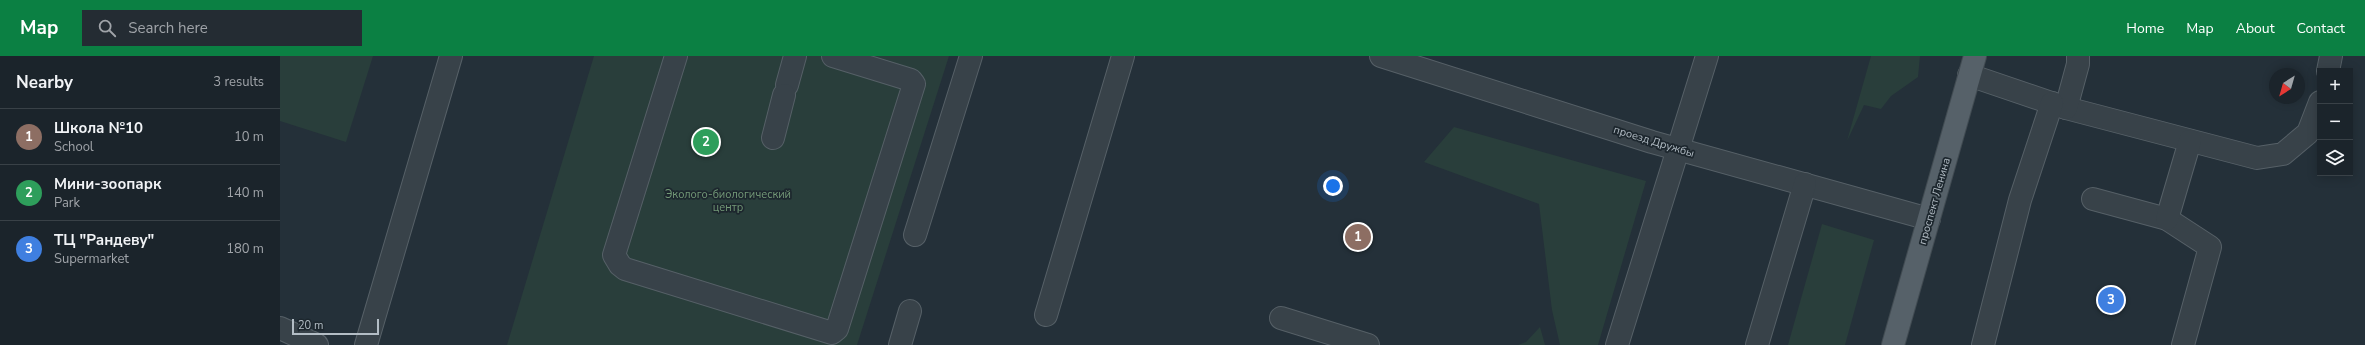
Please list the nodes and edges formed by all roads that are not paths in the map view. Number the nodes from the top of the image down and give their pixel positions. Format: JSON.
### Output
{"nodes":[{"id":1,"x":451,"y":56,"type":"edge"},
{"id":2,"x":676,"y":56,"type":"edge"},
{"id":3,"x":795,"y":56,"type":"edge"},
{"id":4,"x":833,"y":56,"type":"edge"},
{"id":5,"x":971,"y":56,"type":"edge"},
{"id":6,"x":1123,"y":56,"type":"edge"},
{"id":7,"x":1381,"y":56,"type":"edge"},
{"id":8,"x":1707,"y":56,"type":"edge"},
{"id":9,"x":2078,"y":56,"type":"edge"},
{"id":10,"x":2331,"y":56,"type":"edge"},
{"id":11,"x":1972,"y":66,"type":"edge"},
{"id":12,"x":2329,"y":68,"type":"edge"},
{"id":13,"x":2319,"y":104,"type":"edge"},
{"id":14,"x":2059,"y":106,"type":"junction"},
{"id":15,"x":773,"y":138,"type":"dead end"},
{"id":16,"x":2190,"y":141,"type":"junction"},
{"id":17,"x":1680,"y":149,"type":"junction"},
{"id":18,"x":1805,"y":184,"type":"junction"},
{"id":19,"x":2093,"y":199,"type":"dead end"},
{"id":20,"x":1929,"y":219,"type":"junction"},
{"id":21,"x":2167,"y":219,"type":"junction"},
{"id":22,"x":915,"y":235,"type":"dead end"},
{"id":23,"x":910,"y":311,"type":"dead end"},
{"id":24,"x":1046,"y":316,"type":"dead end"},
{"id":25,"x":1281,"y":318,"type":"dead end"},
{"id":26,"x":280,"y":328,"type":"edge"},
{"id":27,"x":317,"y":345,"type":"edge"},
{"id":28,"x":366,"y":345,"type":"edge"},
{"id":29,"x":900,"y":345,"type":"edge"},
{"id":30,"x":1368,"y":345,"type":"edge"},
{"id":31,"x":1616,"y":345,"type":"edge"},
{"id":32,"x":1757,"y":345,"type":"edge"},
{"id":33,"x":1893,"y":345,"type":"edge"},
{"id":34,"x":1983,"y":345,"type":"edge"},
{"id":35,"x":2183,"y":345,"type":"edge"}],
"edges":[{"from":1,"to":28,"type":"street"},
{"from":2,"to":4,"type":"street"},
{"from":3,"to":15,"type":"street"},
{"from":5,"to":22,"type":"street"},
{"from":6,"to":24,"type":"street"},
{"from":7,"to":17,"type":"street","name":"проезд Дружбы"},
{"from":8,"to":17,"type":"street"},
{"from":9,"to":14,"type":"street"},
{"from":10,"to":12,"type":"street"},
{"from":11,"to":14,"type":"street"},
{"from":11,"to":20,"type":"main road","name":"проспект Ленина"},
{"from":13,"to":16,"type":"street"},
{"from":14,"to":16,"type":"street"},
{"from":14,"to":34,"type":"street"},
{"from":16,"to":21,"type":"street"},
{"from":17,"to":18,"type":"street","name":"проезд Дружбы"},
{"from":17,"to":31,"type":"street"},
{"from":18,"to":20,"type":"street","name":"проезд Дружбы"},
{"from":18,"to":32,"type":"street"},
{"from":19,"to":21,"type":"street"},
{"from":20,"to":33,"type":"main road","name":"проспект Ленина"},
{"from":21,"to":35,"type":"street"},
{"from":23,"to":29,"type":"street"},
{"from":25,"to":30,"type":"street"},
{"from":26,"to":27,"type":"street"}]}
